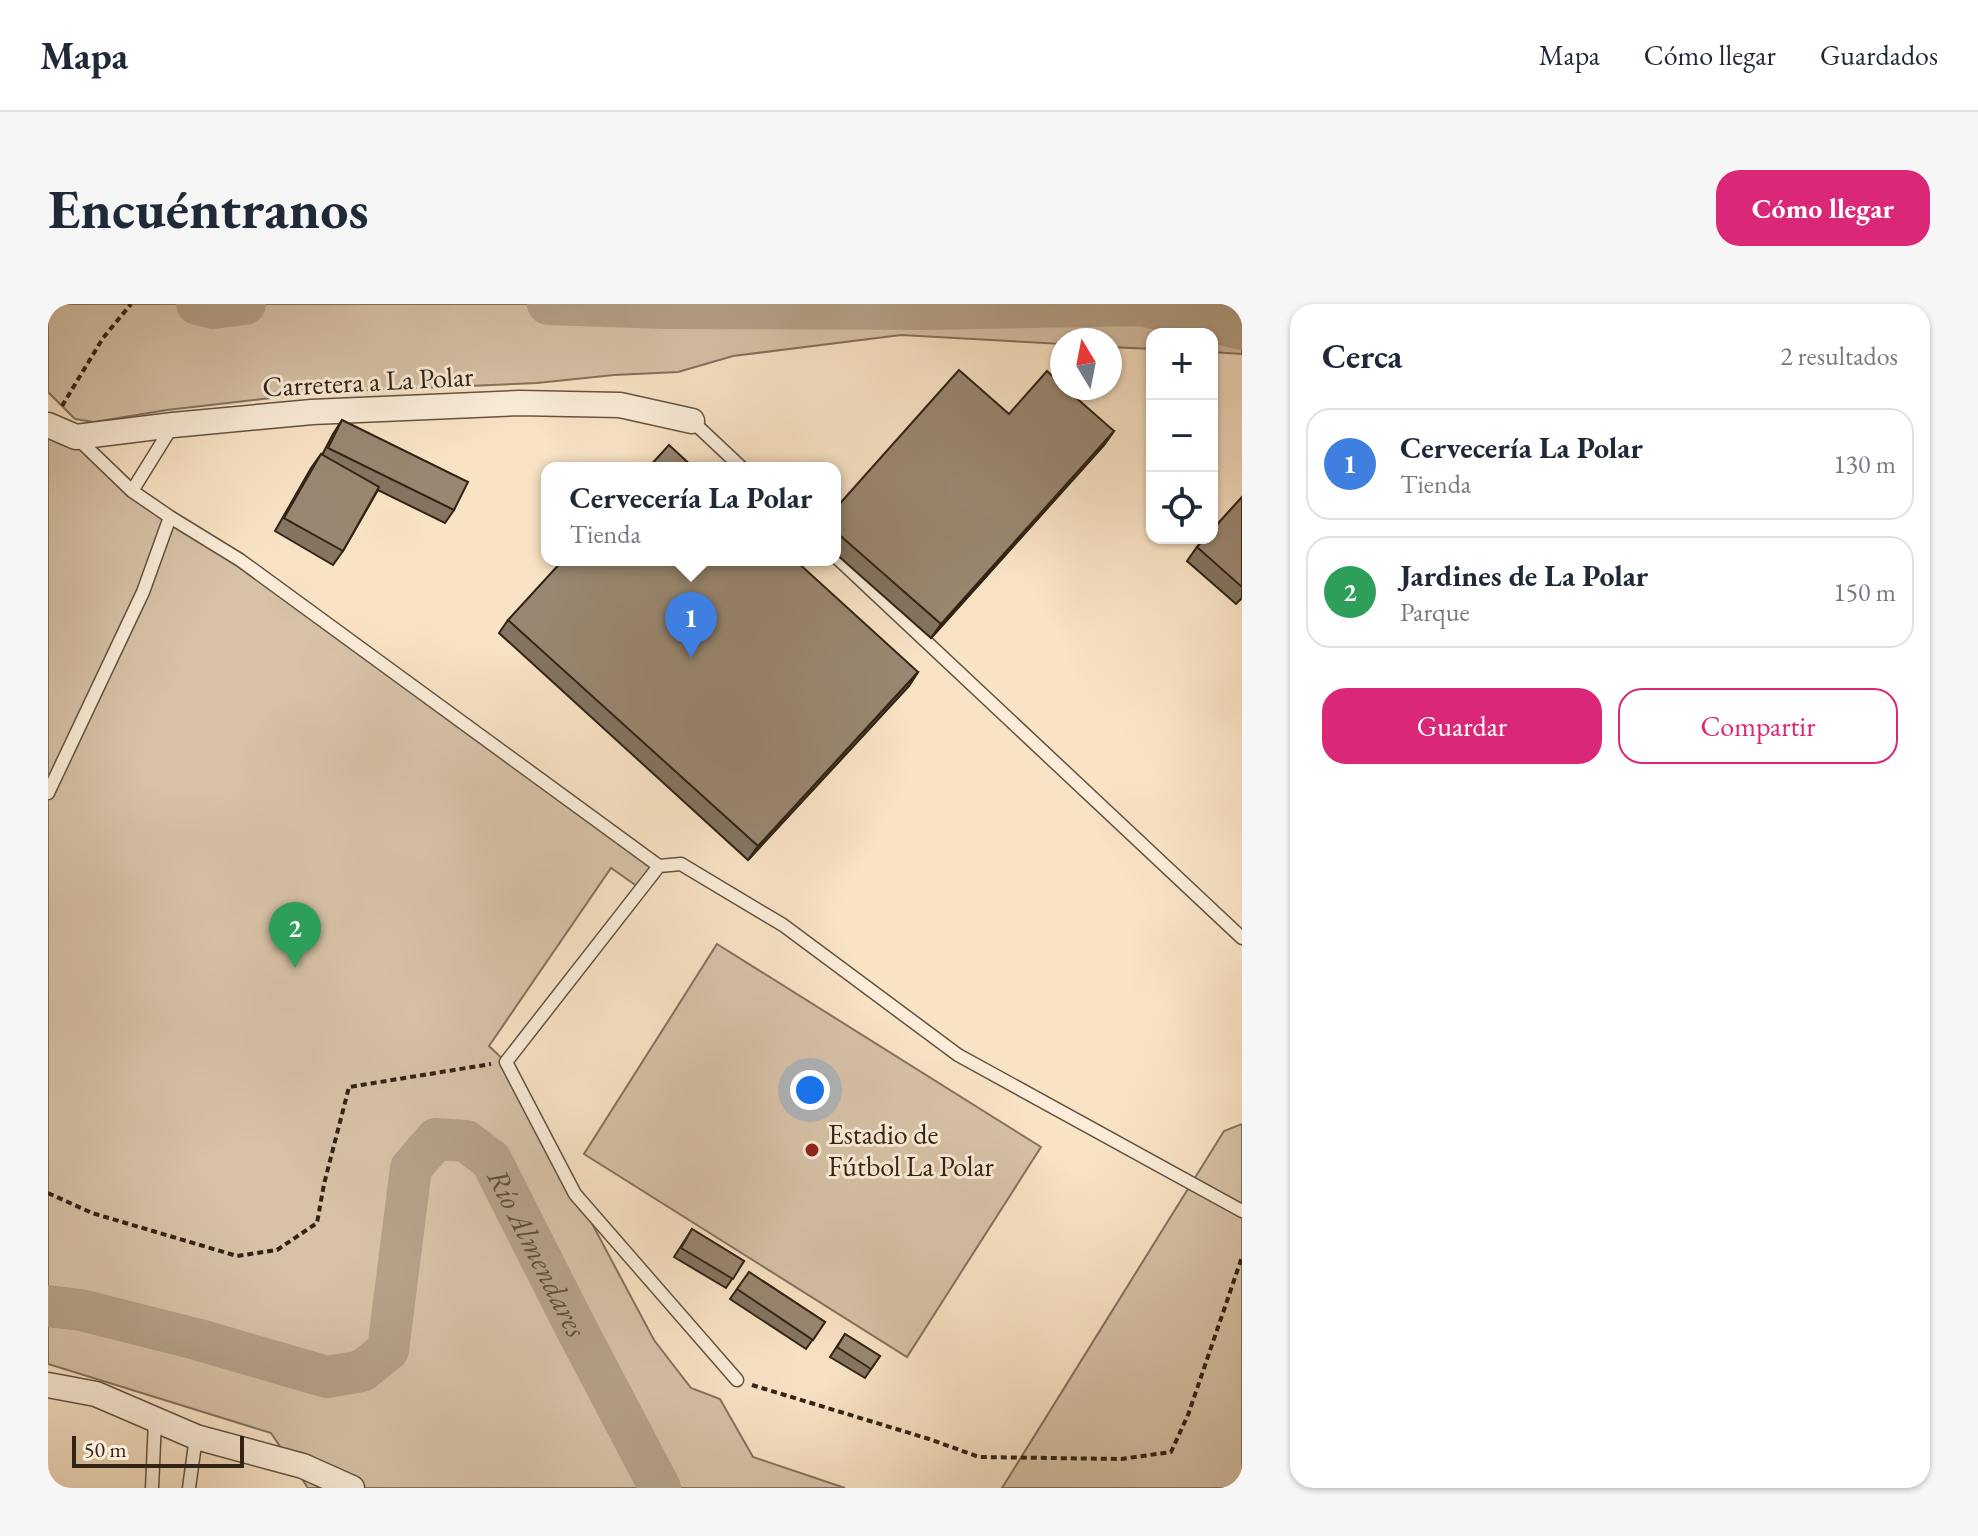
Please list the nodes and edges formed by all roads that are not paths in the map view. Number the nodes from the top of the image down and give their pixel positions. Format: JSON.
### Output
{"nodes":[{"id":1,"x":692,"y":421,"type":"joint"},
{"id":2,"x":173,"y":425,"type":"junction"},
{"id":3,"x":49,"y":426,"type":"edge"},
{"id":4,"x":76,"y":437,"type":"junction"},
{"id":5,"x":736,"y":462,"type":"edge"},
{"id":6,"x":132,"y":491,"type":"junction"},
{"id":7,"x":170,"y":517,"type":"junction"},
{"id":8,"x":841,"y":562,"type":"edge"},
{"id":9,"x":48,"y":793,"type":"edge"},
{"id":10,"x":659,"y":866,"type":"junction"},
{"id":11,"x":1242,"y":938,"type":"edge"},
{"id":12,"x":1242,"y":1211,"type":"edge"},
{"id":13,"x":737,"y":1380,"type":"road end"},
{"id":14,"x":48,"y":1385,"type":"edge"},
{"id":15,"x":155,"y":1420,"type":"junction"},
{"id":16,"x":196,"y":1437,"type":"junction"},
{"id":17,"x":152,"y":1488,"type":"edge"},
{"id":18,"x":189,"y":1488,"type":"edge"},
{"id":19,"x":352,"y":1488,"type":"edge"}],
"edges":[{"from":1,"to":2,"type":"street","name":"Carretera a La Polar"},
{"from":1,"to":5,"type":"lane"},
{"from":2,"to":4,"type":"street","name":"Carretera a La Polar"},
{"from":2,"to":6,"type":"lane"},
{"from":3,"to":4,"type":"street","name":"Carretera a La Polar"},
{"from":4,"to":6,"type":"lane"},
{"from":6,"to":7,"type":"lane"},
{"from":7,"to":9,"type":"lane"},
{"from":7,"to":10,"type":"lane"},
{"from":8,"to":11,"type":"lane"},
{"from":10,"to":12,"type":"lane"},
{"from":10,"to":13,"type":"lane"},
{"from":14,"to":15,"type":"street"},
{"from":15,"to":16,"type":"street"},
{"from":15,"to":17,"type":"lane"},
{"from":16,"to":18,"type":"lane"},
{"from":16,"to":19,"type":"street"}]}
